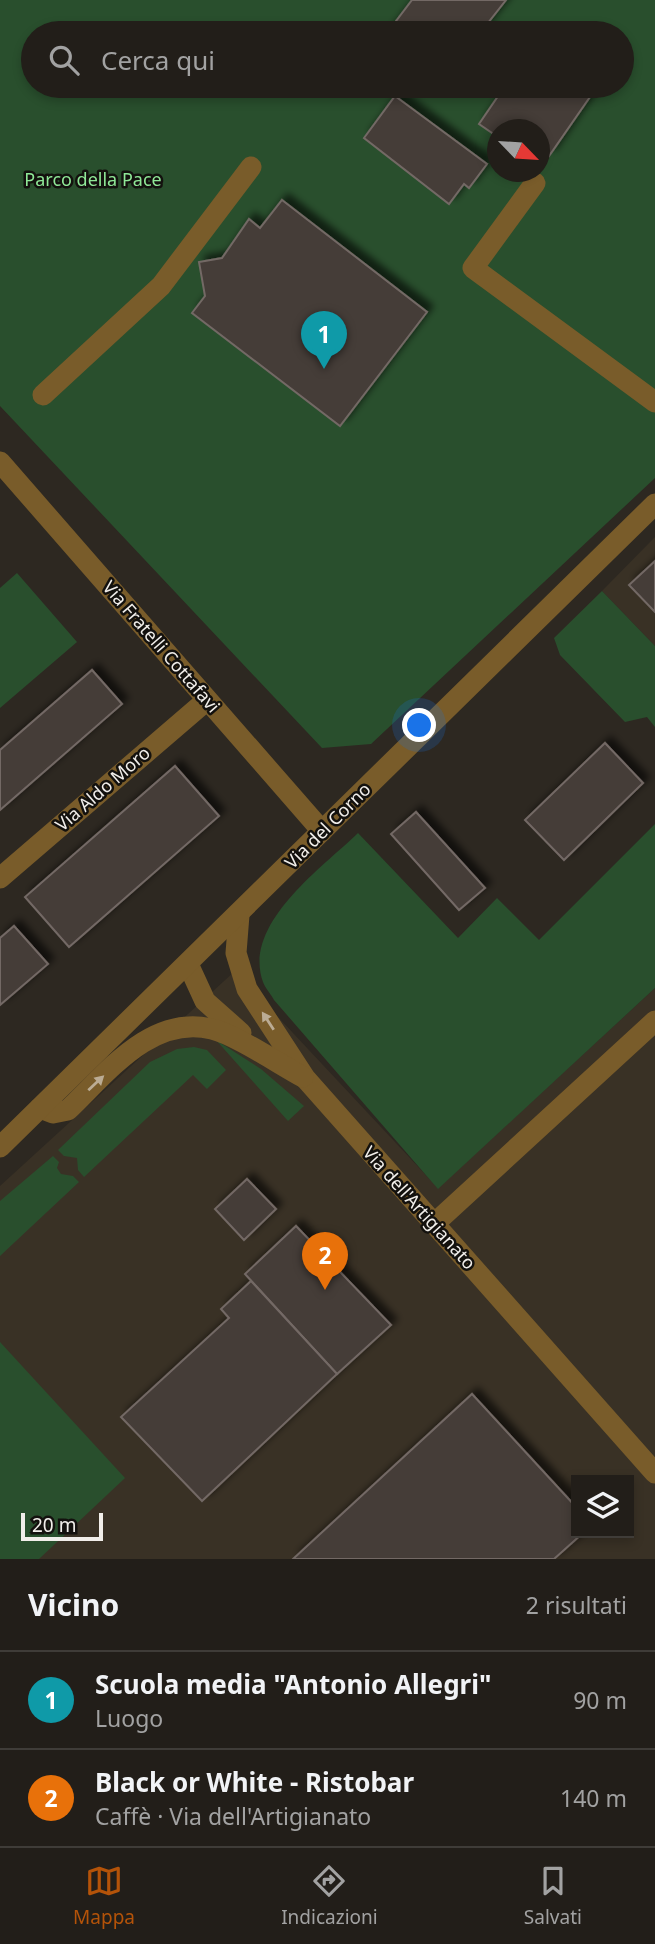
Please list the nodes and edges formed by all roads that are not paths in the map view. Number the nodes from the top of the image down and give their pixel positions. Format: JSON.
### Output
{"nodes":[{"id":1,"x":251,"y":167,"type":"dead end"},
{"id":2,"x":535,"y":183,"type":"dead end"},
{"id":3,"x":43,"y":395,"type":"dead end"},
{"id":4,"x":655,"y":402,"type":"edge"},
{"id":5,"x":0,"y":462,"type":"edge"},
{"id":6,"x":655,"y":504,"type":"edge"},
{"id":7,"x":207,"y":700,"type":"junction"},
{"id":8,"x":322,"y":831,"type":"junction"},
{"id":9,"x":0,"y":878,"type":"edge"},
{"id":10,"x":239,"y":915,"type":"junction"},
{"id":11,"x":188,"y":964,"type":"junction"},
{"id":12,"x":655,"y":1021,"type":"edge"},
{"id":13,"x":305,"y":1078,"type":"junction"},
{"id":14,"x":40,"y":1108,"type":"junction"},
{"id":15,"x":0,"y":1147,"type":"edge"},
{"id":16,"x":434,"y":1224,"type":"junction"},
{"id":17,"x":655,"y":1473,"type":"edge"}],
"edges":[{"from":1,"to":3,"type":"street"},
{"from":2,"to":4,"type":"street"},
{"from":5,"to":7,"type":"street","name":"Via Fratelli Cottafavi"},
{"from":6,"to":8,"type":"street","name":"Via del Corno"},
{"from":7,"to":8,"type":"street","name":"Via Fratelli Cottafavi"},
{"from":7,"to":9,"type":"street","name":"Via Aldo Moro"},
{"from":8,"to":10,"type":"street","name":"Via del Corno"},
{"from":10,"to":11,"type":"street","name":"Via del Corno"},
{"from":13,"to":10,"type":"street","name":"Via dell'Artigianato","one_way":true},
{"from":11,"to":13,"type":"street"},
{"from":11,"to":14,"type":"street","name":"Via del Corno"},
{"from":12,"to":16,"type":"street"},
{"from":14,"to":13,"type":"street","one_way":true},
{"from":13,"to":16,"type":"street","name":"Via dell'Artigianato"},
{"from":14,"to":15,"type":"street","name":"Via del Corno"},
{"from":16,"to":17,"type":"street","name":"Via dell'Artigianato"}]}
